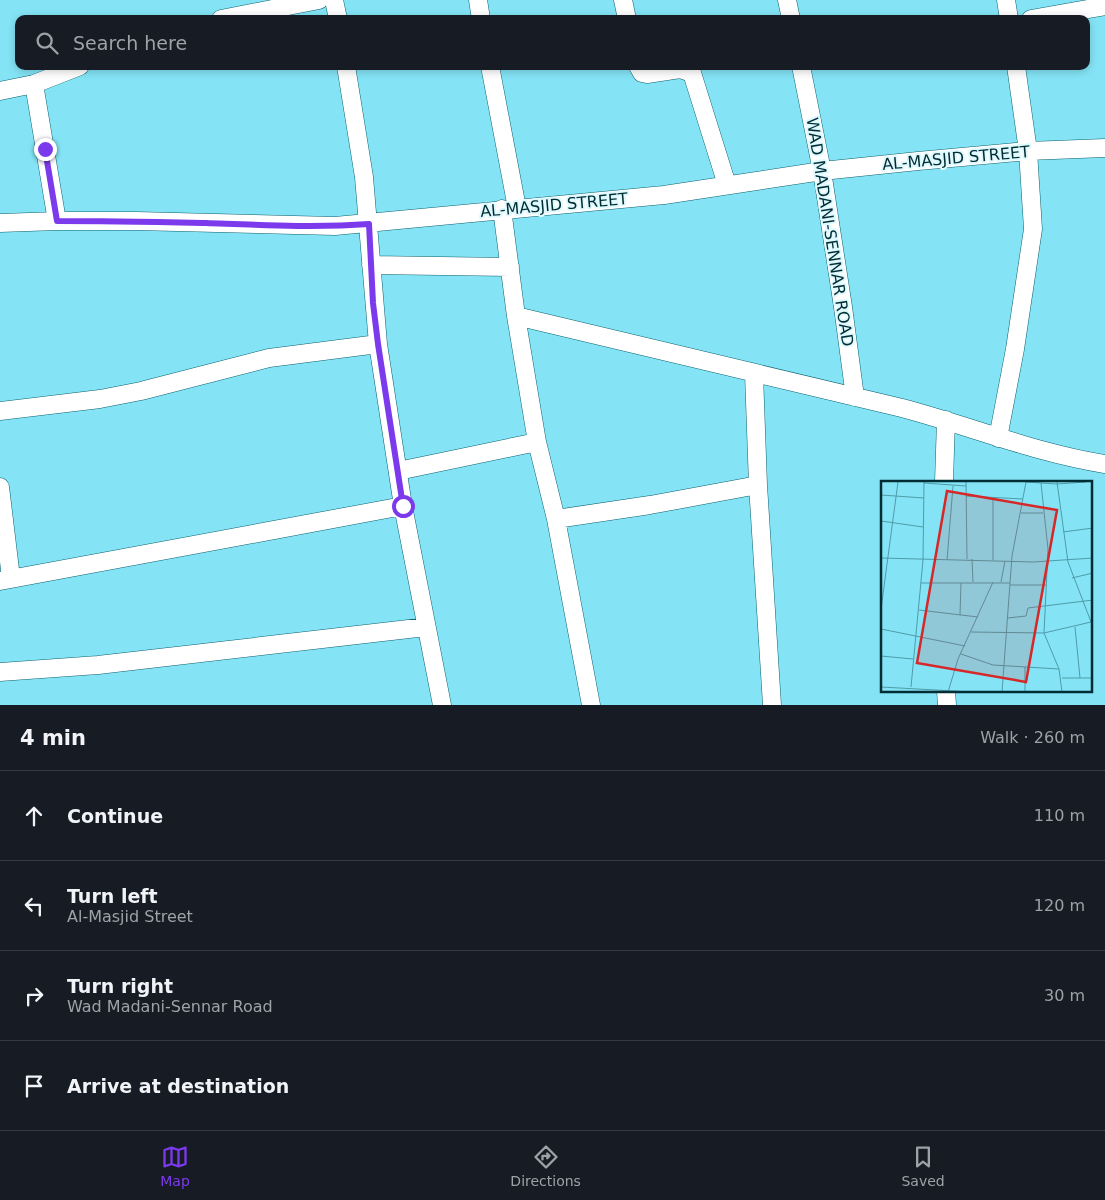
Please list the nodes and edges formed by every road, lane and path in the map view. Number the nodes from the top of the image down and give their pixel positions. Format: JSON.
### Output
{"nodes":[{"id":1,"x":319,"y":0,"type":"edge"},
{"id":2,"x":334,"y":0,"type":"edge"},
{"id":3,"x":478,"y":0,"type":"edge"},
{"id":4,"x":623,"y":0,"type":"edge"},
{"id":5,"x":788,"y":0,"type":"edge"},
{"id":6,"x":1006,"y":0,"type":"edge"},
{"id":7,"x":1105,"y":6,"type":"edge"},
{"id":8,"x":241,"y":15,"type":"edge"},
{"id":9,"x":337,"y":15,"type":"edge"},
{"id":10,"x":480,"y":15,"type":"edge"},
{"id":11,"x":626,"y":15,"type":"edge"},
{"id":12,"x":790,"y":15,"type":"edge"},
{"id":13,"x":1008,"y":15,"type":"edge"},
{"id":14,"x":1054,"y":15,"type":"edge"},
{"id":15,"x":70,"y":70,"type":"edge"},
{"id":16,"x":347,"y":70,"type":"edge"},
{"id":17,"x":491,"y":70,"type":"edge"},
{"id":18,"x":640,"y":70,"type":"edge"},
{"id":19,"x":673,"y":70,"type":"edge"},
{"id":20,"x":683,"y":70,"type":"edge"},
{"id":21,"x":802,"y":70,"type":"edge"},
{"id":22,"x":1017,"y":70,"type":"edge"},
{"id":23,"x":34,"y":84,"type":"junction"},
{"id":24,"x":0,"y":92,"type":"edge"},
{"id":25,"x":1105,"y":148,"type":"edge"},
{"id":26,"x":1028,"y":151,"type":"junction"},
{"id":27,"x":822,"y":171,"type":"junction"},
{"id":28,"x":727,"y":186,"type":"junction"},
{"id":29,"x":509,"y":209,"type":"junction"},
{"id":30,"x":57,"y":221,"type":"junction"},
{"id":31,"x":0,"y":223,"type":"edge"},
{"id":32,"x":369,"y":224,"type":"junction"},
{"id":33,"x":371,"y":265,"type":"junction"},
{"id":34,"x":510,"y":266,"type":"junction"},
{"id":35,"x":516,"y":316,"type":"junction"},
{"id":36,"x":378,"y":344,"type":"junction"},
{"id":37,"x":754,"y":374,"type":"junction"},
{"id":38,"x":855,"y":397,"type":"junction"},
{"id":39,"x":0,"y":411,"type":"edge"},
{"id":40,"x":946,"y":420,"type":"junction"},
{"id":41,"x":998,"y":438,"type":"junction"},
{"id":42,"x":537,"y":442,"type":"junction"},
{"id":43,"x":1105,"y":464,"type":"edge"},
{"id":44,"x":398,"y":471,"type":"junction"},
{"id":45,"x":944,"y":481,"type":"edge"},
{"id":46,"x":758,"y":485,"type":"junction"},
{"id":47,"x":0,"y":487,"type":"edge"},
{"id":48,"x":403,"y":506,"type":"junction"},
{"id":49,"x":556,"y":519,"type":"junction"},
{"id":50,"x":6,"y":579,"type":"edge"},
{"id":51,"x":426,"y":627,"type":"junction"},
{"id":52,"x":0,"y":672,"type":"edge"},
{"id":53,"x":946,"y":692,"type":"edge"},
{"id":54,"x":442,"y":705,"type":"edge"},
{"id":55,"x":590,"y":705,"type":"edge"},
{"id":56,"x":772,"y":705,"type":"edge"},
{"id":57,"x":947,"y":705,"type":"edge"}],
"edges":[{"from":1,"to":8,"type":"street"},
{"from":2,"to":9,"type":"street"},
{"from":3,"to":10,"type":"street"},
{"from":4,"to":11,"type":"street"},
{"from":5,"to":12,"type":"street"},
{"from":6,"to":13,"type":"street"},
{"from":7,"to":14,"type":"street"},
{"from":15,"to":23,"type":"street"},
{"from":16,"to":32,"type":"street"},
{"from":17,"to":29,"type":"street"},
{"from":18,"to":19,"type":"street"},
{"from":20,"to":28,"type":"street"},
{"from":21,"to":27,"type":"street","name":"WAD MADANI-SENNAR ROAD"},
{"from":22,"to":26,"type":"street"},
{"from":23,"to":24,"type":"street"},
{"from":23,"to":30,"type":"street"},
{"from":25,"to":26,"type":"street","name":"AL-MASJID STREET"},
{"from":26,"to":27,"type":"street","name":"AL-MASJID STREET"},
{"from":26,"to":41,"type":"street"},
{"from":27,"to":28,"type":"street","name":"AL-MASJID STREET"},
{"from":27,"to":38,"type":"street","name":"WAD MADANI-SENNAR ROAD"},
{"from":28,"to":29,"type":"street","name":"AL-MASJID STREET"},
{"from":29,"to":32,"type":"street","name":"AL-MASJID STREET"},
{"from":29,"to":34,"type":"street"},
{"from":30,"to":31,"type":"street","name":"AL-MASJID STREET"},
{"from":30,"to":32,"type":"street","name":"AL-MASJID STREET"},
{"from":32,"to":33,"type":"street"},
{"from":33,"to":34,"type":"street"},
{"from":33,"to":36,"type":"street"},
{"from":34,"to":35,"type":"street"},
{"from":35,"to":37,"type":"street"},
{"from":35,"to":42,"type":"street"},
{"from":36,"to":39,"type":"street"},
{"from":36,"to":44,"type":"street"},
{"from":37,"to":38,"type":"street"},
{"from":37,"to":46,"type":"street"},
{"from":38,"to":40,"type":"street"},
{"from":40,"to":41,"type":"street"},
{"from":40,"to":45,"type":"street"},
{"from":41,"to":43,"type":"street"},
{"from":42,"to":44,"type":"street"},
{"from":42,"to":49,"type":"street"},
{"from":44,"to":48,"type":"street"},
{"from":46,"to":49,"type":"street"},
{"from":46,"to":56,"type":"street"},
{"from":47,"to":50,"type":"street"},
{"from":48,"to":50,"type":"street"},
{"from":48,"to":51,"type":"street"},
{"from":49,"to":55,"type":"street"},
{"from":51,"to":52,"type":"street"},
{"from":51,"to":54,"type":"street"},
{"from":53,"to":57,"type":"street"}]}
